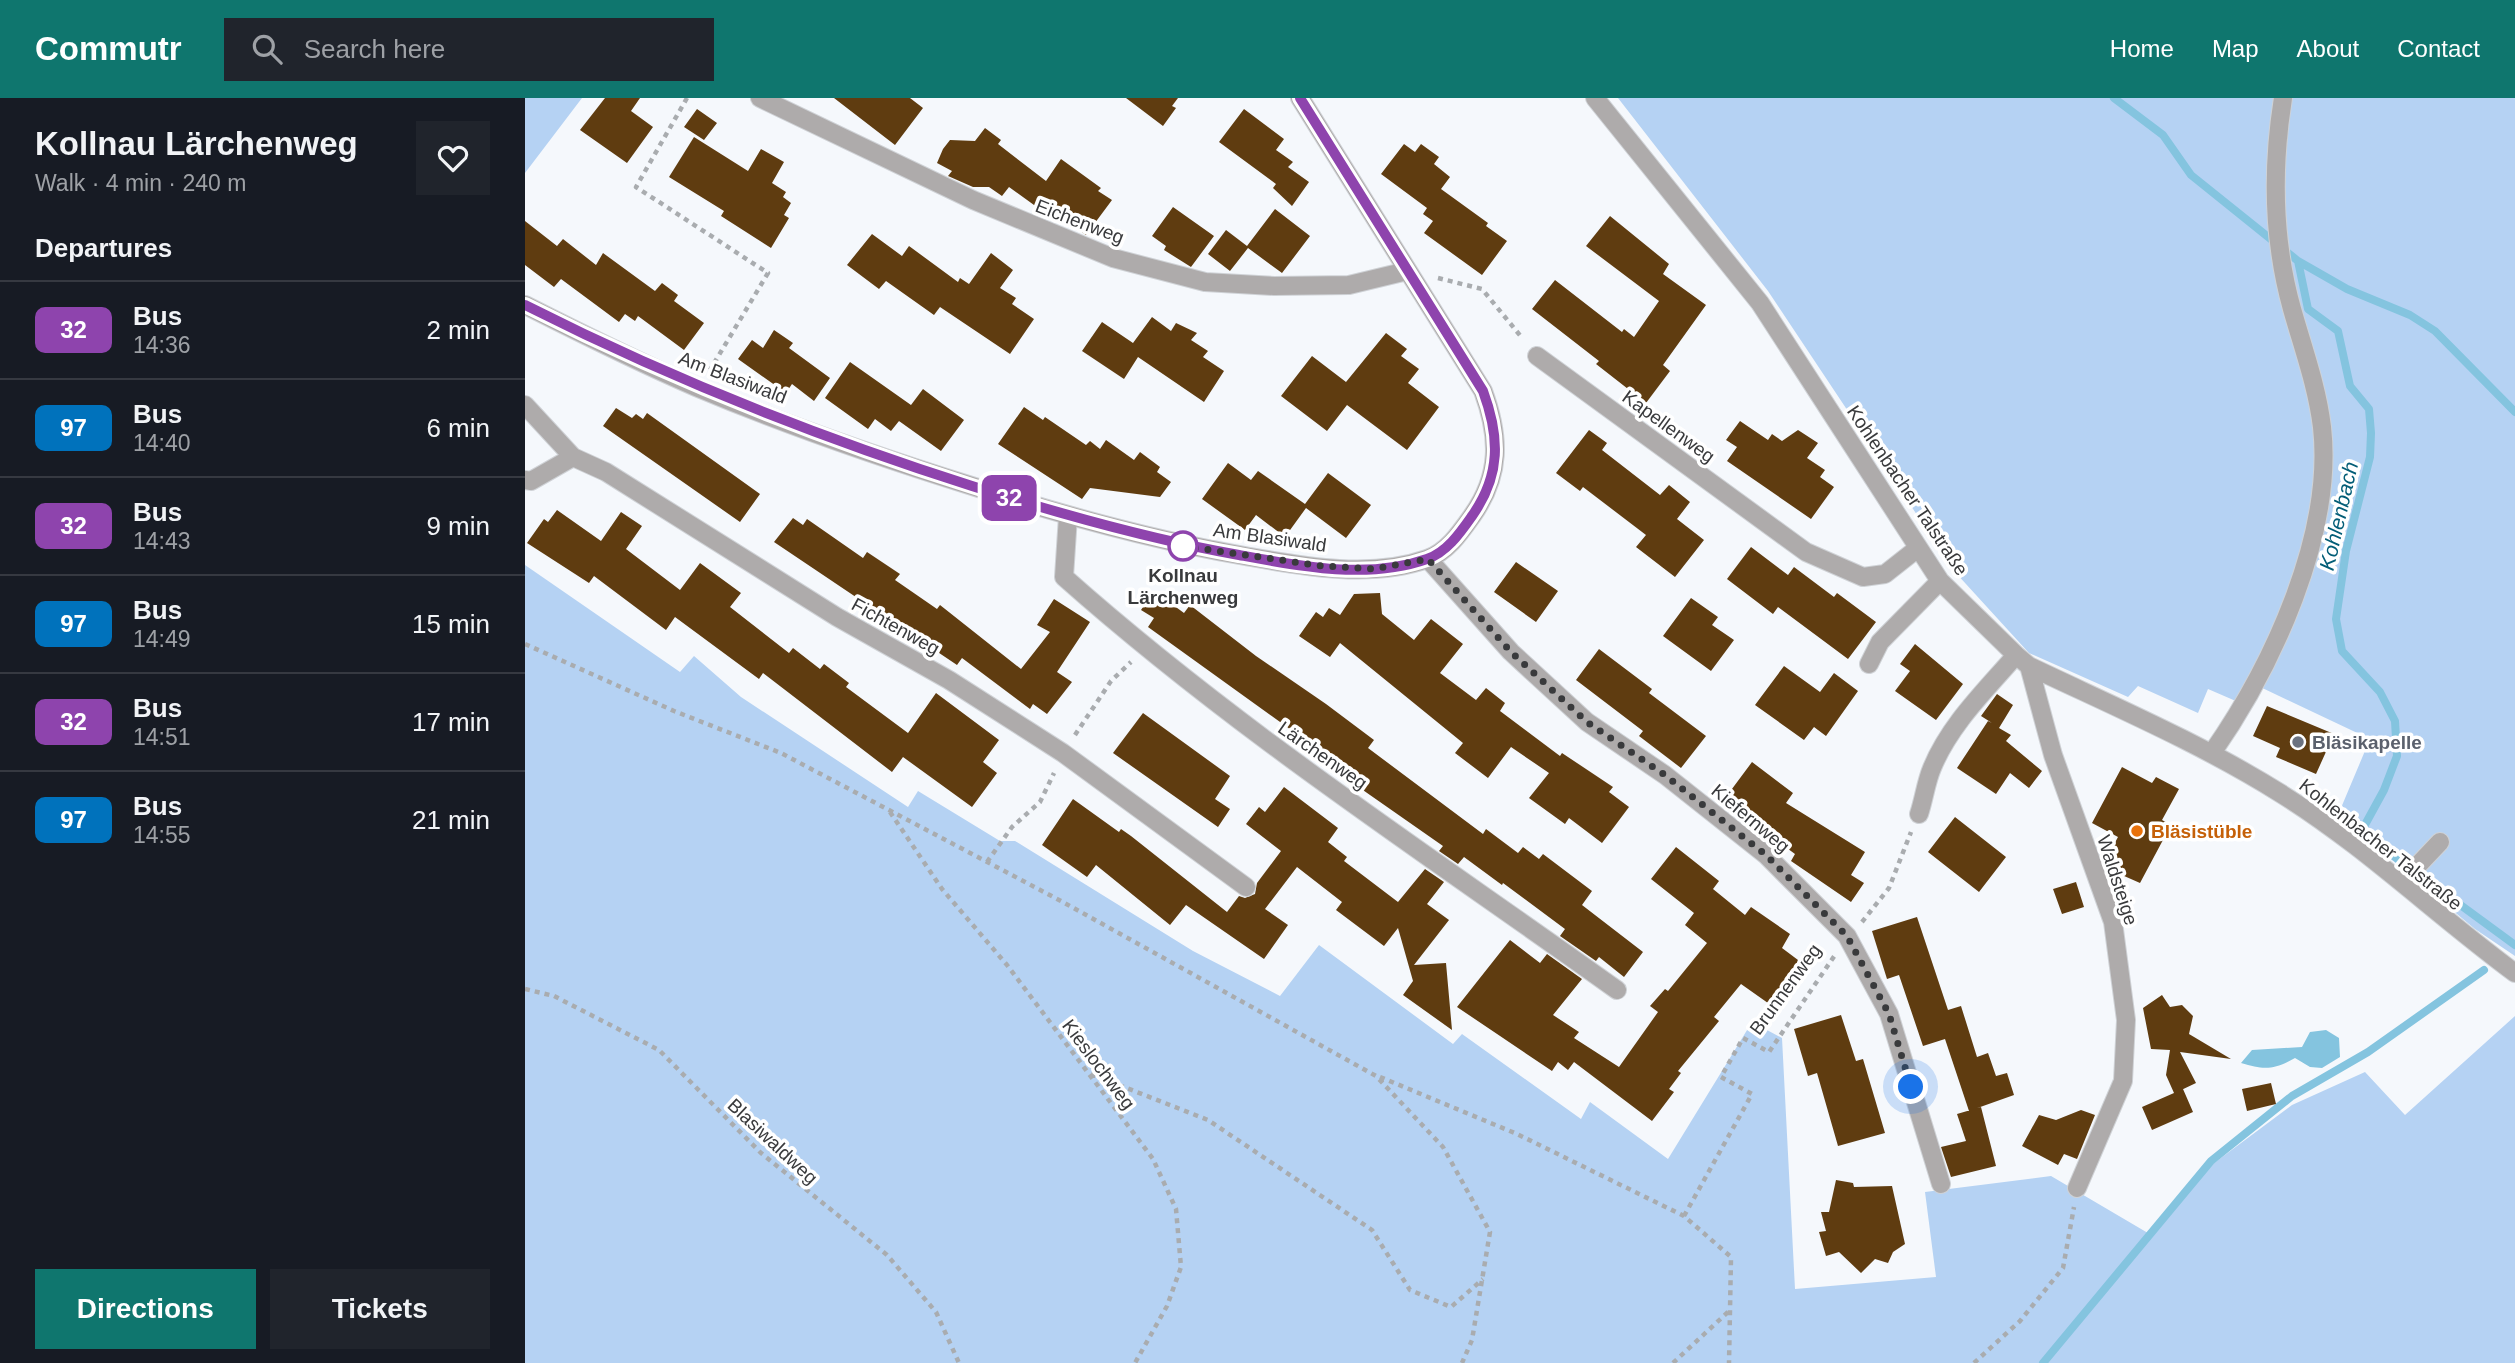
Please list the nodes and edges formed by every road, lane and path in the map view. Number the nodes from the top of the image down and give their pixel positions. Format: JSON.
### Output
{"nodes":[{"id":1,"x":687,"y":98,"type":"edge"},
{"id":2,"x":760,"y":98,"type":"edge"},
{"id":3,"x":1300,"y":98,"type":"edge"},
{"id":4,"x":1595,"y":98,"type":"edge"},
{"id":5,"x":2283,"y":98,"type":"edge"},
{"id":6,"x":1407,"y":271,"type":"junction"},
{"id":7,"x":525,"y":305,"type":"edge"},
{"id":8,"x":1537,"y":356,"type":"joint"},
{"id":9,"x":699,"y":388,"type":"junction"},
{"id":10,"x":525,"y":405,"type":"edge"},
{"id":11,"x":573,"y":457,"type":"junction"},
{"id":12,"x":525,"y":480,"type":"edge"},
{"id":13,"x":1068,"y":516,"type":"junction"},
{"id":14,"x":1918,"y":548,"type":"junction"},
{"id":15,"x":1428,"y":559,"type":"junction"},
{"id":16,"x":1940,"y":581,"type":"junction"},
{"id":17,"x":525,"y":644,"type":"edge"},
{"id":18,"x":1148,"y":648,"type":"junction"},
{"id":19,"x":2022,"y":661,"type":"junction"},
{"id":20,"x":1869,"y":664,"type":"dead end"},
{"id":21,"x":1063,"y":753,"type":"junction"},
{"id":22,"x":2212,"y":753,"type":"junction"},
{"id":23,"x":889,"y":811,"type":"junction"},
{"id":24,"x":1919,"y":814,"type":"joint"},
{"id":25,"x":2440,"y":842,"type":"dead end"},
{"id":26,"x":987,"y":862,"type":"junction"},
{"id":27,"x":2411,"y":873,"type":"junction"},
{"id":28,"x":1246,"y":887,"type":"dead end"},
{"id":29,"x":1847,"y":936,"type":"junction"},
{"id":30,"x":2515,"y":973,"type":"edge"},
{"id":31,"x":525,"y":989,"type":"edge"},
{"id":32,"x":1617,"y":990,"type":"dead end"},
{"id":33,"x":1090,"y":1073,"type":"junction"},
{"id":34,"x":1376,"y":1076,"type":"junction"},
{"id":35,"x":1941,"y":1184,"type":"dead end"},
{"id":36,"x":2077,"y":1188,"type":"joint"},
{"id":37,"x":1683,"y":1216,"type":"junction"},
{"id":38,"x":1484,"y":1279,"type":"junction"},
{"id":39,"x":1728,"y":1311,"type":"junction"},
{"id":40,"x":960,"y":1363,"type":"edge"},
{"id":41,"x":1135,"y":1363,"type":"edge"},
{"id":42,"x":1462,"y":1363,"type":"edge"},
{"id":43,"x":1673,"y":1363,"type":"edge"},
{"id":44,"x":1729,"y":1363,"type":"edge"},
{"id":45,"x":1973,"y":1363,"type":"edge"}],
"edges":[{"from":1,"to":9,"type":"path"},
{"from":2,"to":6,"type":"street","name":"Eichenweg"},
{"from":3,"to":6,"type":"street","name":"Am Blasiwald"},
{"from":4,"to":14,"type":"street","name":"Kohlenbacher Talstraße"},
{"from":5,"to":22,"type":"street"},
{"from":6,"to":8,"type":"path"},
{"from":6,"to":15,"type":"street","name":"Am Blasiwald"},
{"from":7,"to":9,"type":"street","name":"Am Blasiwald"},
{"from":8,"to":14,"type":"street","name":"Kapellenweg"},
{"from":9,"to":13,"type":"street","name":"Am Blasiwald"},
{"from":10,"to":11,"type":"street","name":"Fichtenweg"},
{"from":11,"to":12,"type":"street"},
{"from":11,"to":21,"type":"street","name":"Fichtenweg"},
{"from":13,"to":15,"type":"street","name":"Am Blasiwald"},
{"from":13,"to":18,"type":"street","name":"Lärchenweg"},
{"from":14,"to":16,"type":"street","name":"Kohlenbacher Talstraße"},
{"from":15,"to":29,"type":"street","name":"Kiefernweg"},
{"from":16,"to":19,"type":"street","name":"Kohlenbacher Talstraße"},
{"from":16,"to":20,"type":"street"},
{"from":17,"to":23,"type":"path"},
{"from":18,"to":21,"type":"path"},
{"from":18,"to":32,"type":"street","name":"Lärchenweg"},
{"from":19,"to":22,"type":"street","name":"Kohlenbacher Talstraße"},
{"from":19,"to":24,"type":"street"},
{"from":19,"to":36,"type":"street","name":"Waldsteige"},
{"from":21,"to":26,"type":"path"},
{"from":21,"to":28,"type":"street","name":"Fichtenweg"},
{"from":22,"to":27,"type":"street","name":"Kohlenbacher Talstraße"},
{"from":23,"to":26,"type":"path"},
{"from":23,"to":33,"type":"path","name":"Kieslochweg"},
{"from":24,"to":29,"type":"path","name":"Brunnenweg"},
{"from":25,"to":27,"type":"street"},
{"from":26,"to":34,"type":"path"},
{"from":27,"to":30,"type":"street","name":"Kohlenbacher Talstraße"},
{"from":29,"to":35,"type":"street","name":"Kiefernweg"},
{"from":29,"to":37,"type":"path","name":"Brunnenweg"},
{"from":31,"to":40,"type":"path","name":"Blasiwaldweg"},
{"from":33,"to":38,"type":"path"},
{"from":33,"to":41,"type":"path","name":"Kieslochweg"},
{"from":34,"to":37,"type":"path"},
{"from":34,"to":38,"type":"path"},
{"from":36,"to":45,"type":"path"},
{"from":37,"to":39,"type":"path"},
{"from":38,"to":42,"type":"path"},
{"from":39,"to":43,"type":"path"},
{"from":39,"to":44,"type":"path"}]}
